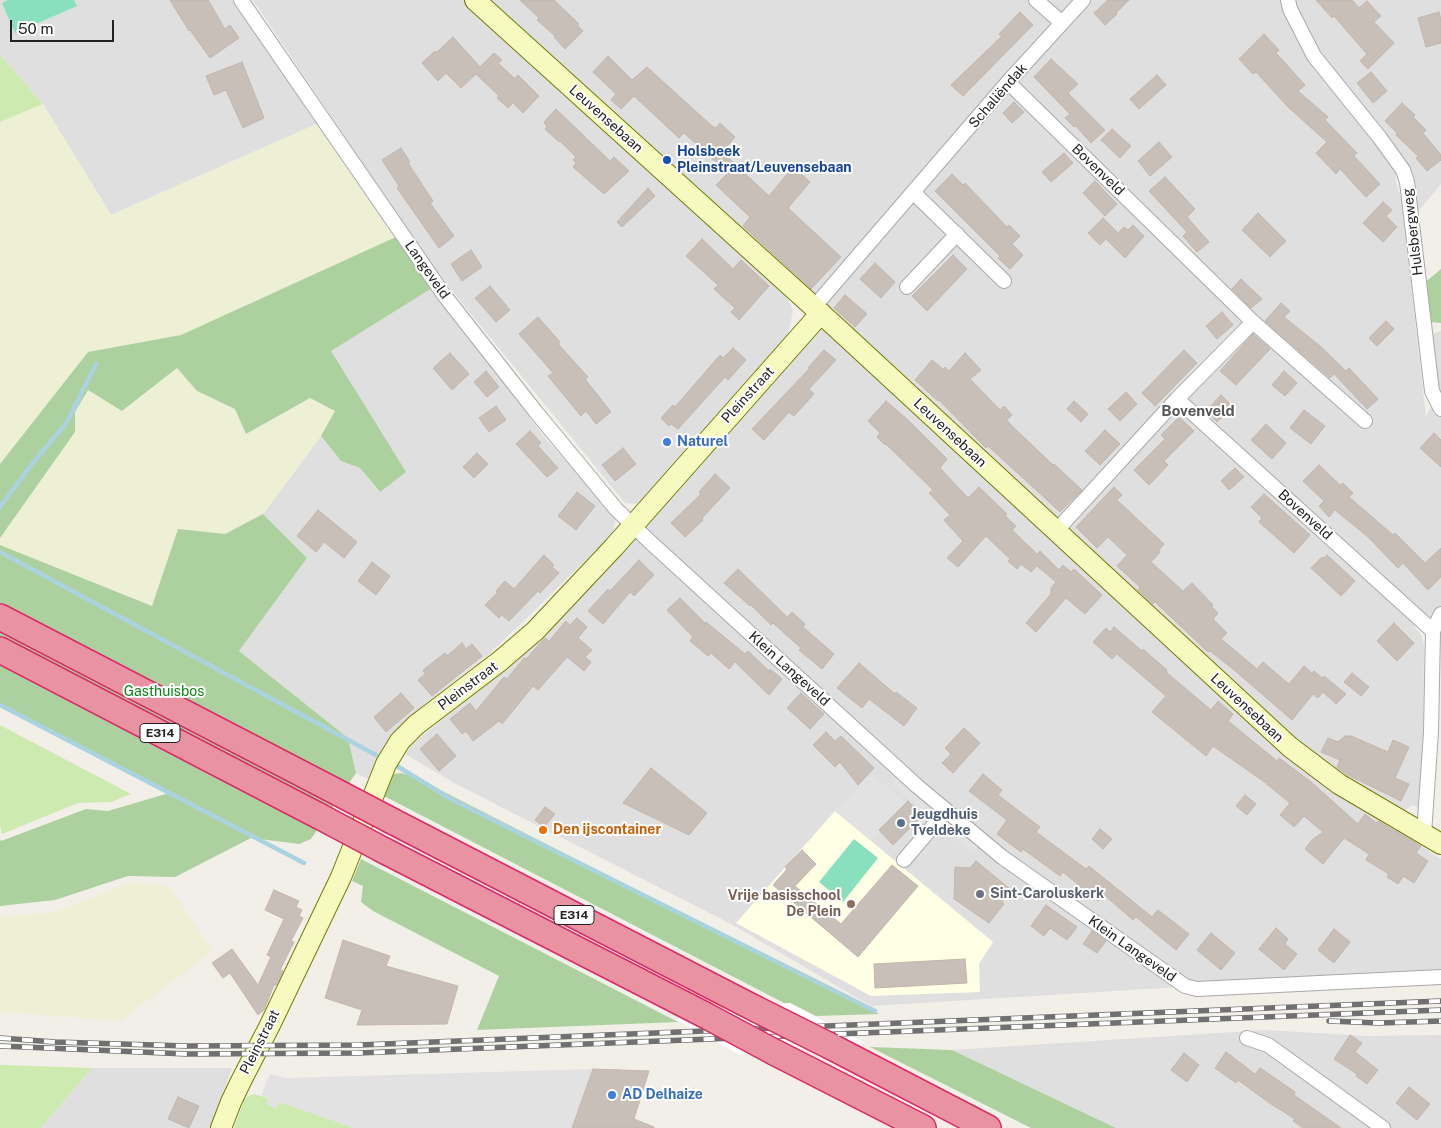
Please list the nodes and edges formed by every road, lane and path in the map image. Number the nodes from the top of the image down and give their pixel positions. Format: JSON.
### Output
{"nodes":[{"id":1,"x":241,"y":0,"type":"edge"},
{"id":2,"x":1036,"y":0,"type":"edge"},
{"id":3,"x":1083,"y":0,"type":"edge"},
{"id":4,"x":1288,"y":0,"type":"edge"},
{"id":5,"x":485,"y":3,"type":"edge"},
{"id":6,"x":1062,"y":23,"type":"junction"},
{"id":7,"x":1008,"y":82,"type":"junction"},
{"id":8,"x":913,"y":192,"type":"junction"},
{"id":9,"x":957,"y":234,"type":"junction"},
{"id":10,"x":1004,"y":281,"type":"dead end"},
{"id":11,"x":906,"y":287,"type":"dead end"},
{"id":12,"x":817,"y":310,"type":"junction"},
{"id":13,"x":1253,"y":322,"type":"junction"},
{"id":14,"x":1177,"y":399,"type":"junction"},
{"id":15,"x":1441,"y":409,"type":"edge"},
{"id":16,"x":1365,"y":421,"type":"dead end"},
{"id":17,"x":633,"y":525,"type":"junction"},
{"id":18,"x":1056,"y":531,"type":"junction"},
{"id":19,"x":1441,"y":614,"type":"edge"},
{"id":20,"x":0,"y":617,"type":"edge"},
{"id":21,"x":1433,"y":631,"type":"junction"},
{"id":22,"x":0,"y":650,"type":"edge"},
{"id":23,"x":946,"y":811,"type":"junction"},
{"id":24,"x":1432,"y":839,"type":"edge"},
{"id":25,"x":904,"y":860,"type":"dead end"},
{"id":26,"x":1441,"y":976,"type":"edge"},
{"id":27,"x":1247,"y":1038,"type":"dead end"},
{"id":28,"x":221,"y":1128,"type":"edge"},
{"id":29,"x":923,"y":1128,"type":"edge"},
{"id":30,"x":988,"y":1128,"type":"edge"},
{"id":31,"x":1383,"y":1128,"type":"edge"}],
"edges":[{"from":1,"to":17,"type":"street","name":"Langeveld"},
{"from":2,"to":6,"type":"street"},
{"from":3,"to":6,"type":"street","name":"Schaliëndak"},
{"from":4,"to":15,"type":"street","name":"Hulsbergweg"},
{"from":5,"to":12,"type":"street","name":"Leuvensebaan"},
{"from":6,"to":7,"type":"street","name":"Schaliëndak"},
{"from":7,"to":8,"type":"street","name":"Schaliëndak"},
{"from":7,"to":13,"type":"street","name":"Bovenveld"},
{"from":8,"to":9,"type":"street"},
{"from":8,"to":12,"type":"street","name":"Schaliëndak"},
{"from":9,"to":10,"type":"street"},
{"from":9,"to":11,"type":"street"},
{"from":12,"to":17,"type":"street","name":"Pleinstraat"},
{"from":12,"to":18,"type":"street","name":"Leuvensebaan"},
{"from":13,"to":14,"type":"street"},
{"from":13,"to":16,"type":"street","name":"Bovenveld"},
{"from":14,"to":18,"type":"street"},
{"from":14,"to":21,"type":"street","name":"Bovenveld"},
{"from":17,"to":23,"type":"street","name":"Klein Langeveld"},
{"from":17,"to":28,"type":"street","name":"Pleinstraat"},
{"from":18,"to":24,"type":"street","name":"Leuvensebaan"},
{"from":19,"to":21,"type":"street"},
{"from":20,"to":30,"type":"highway","number":"E314","bridge":true},
{"from":21,"to":24,"type":"street"},
{"from":22,"to":29,"type":"highway","number":"E314","bridge":true},
{"from":23,"to":25,"type":"street"},
{"from":23,"to":26,"type":"street","name":"Klein Langeveld"},
{"from":27,"to":31,"type":"street"}]}
